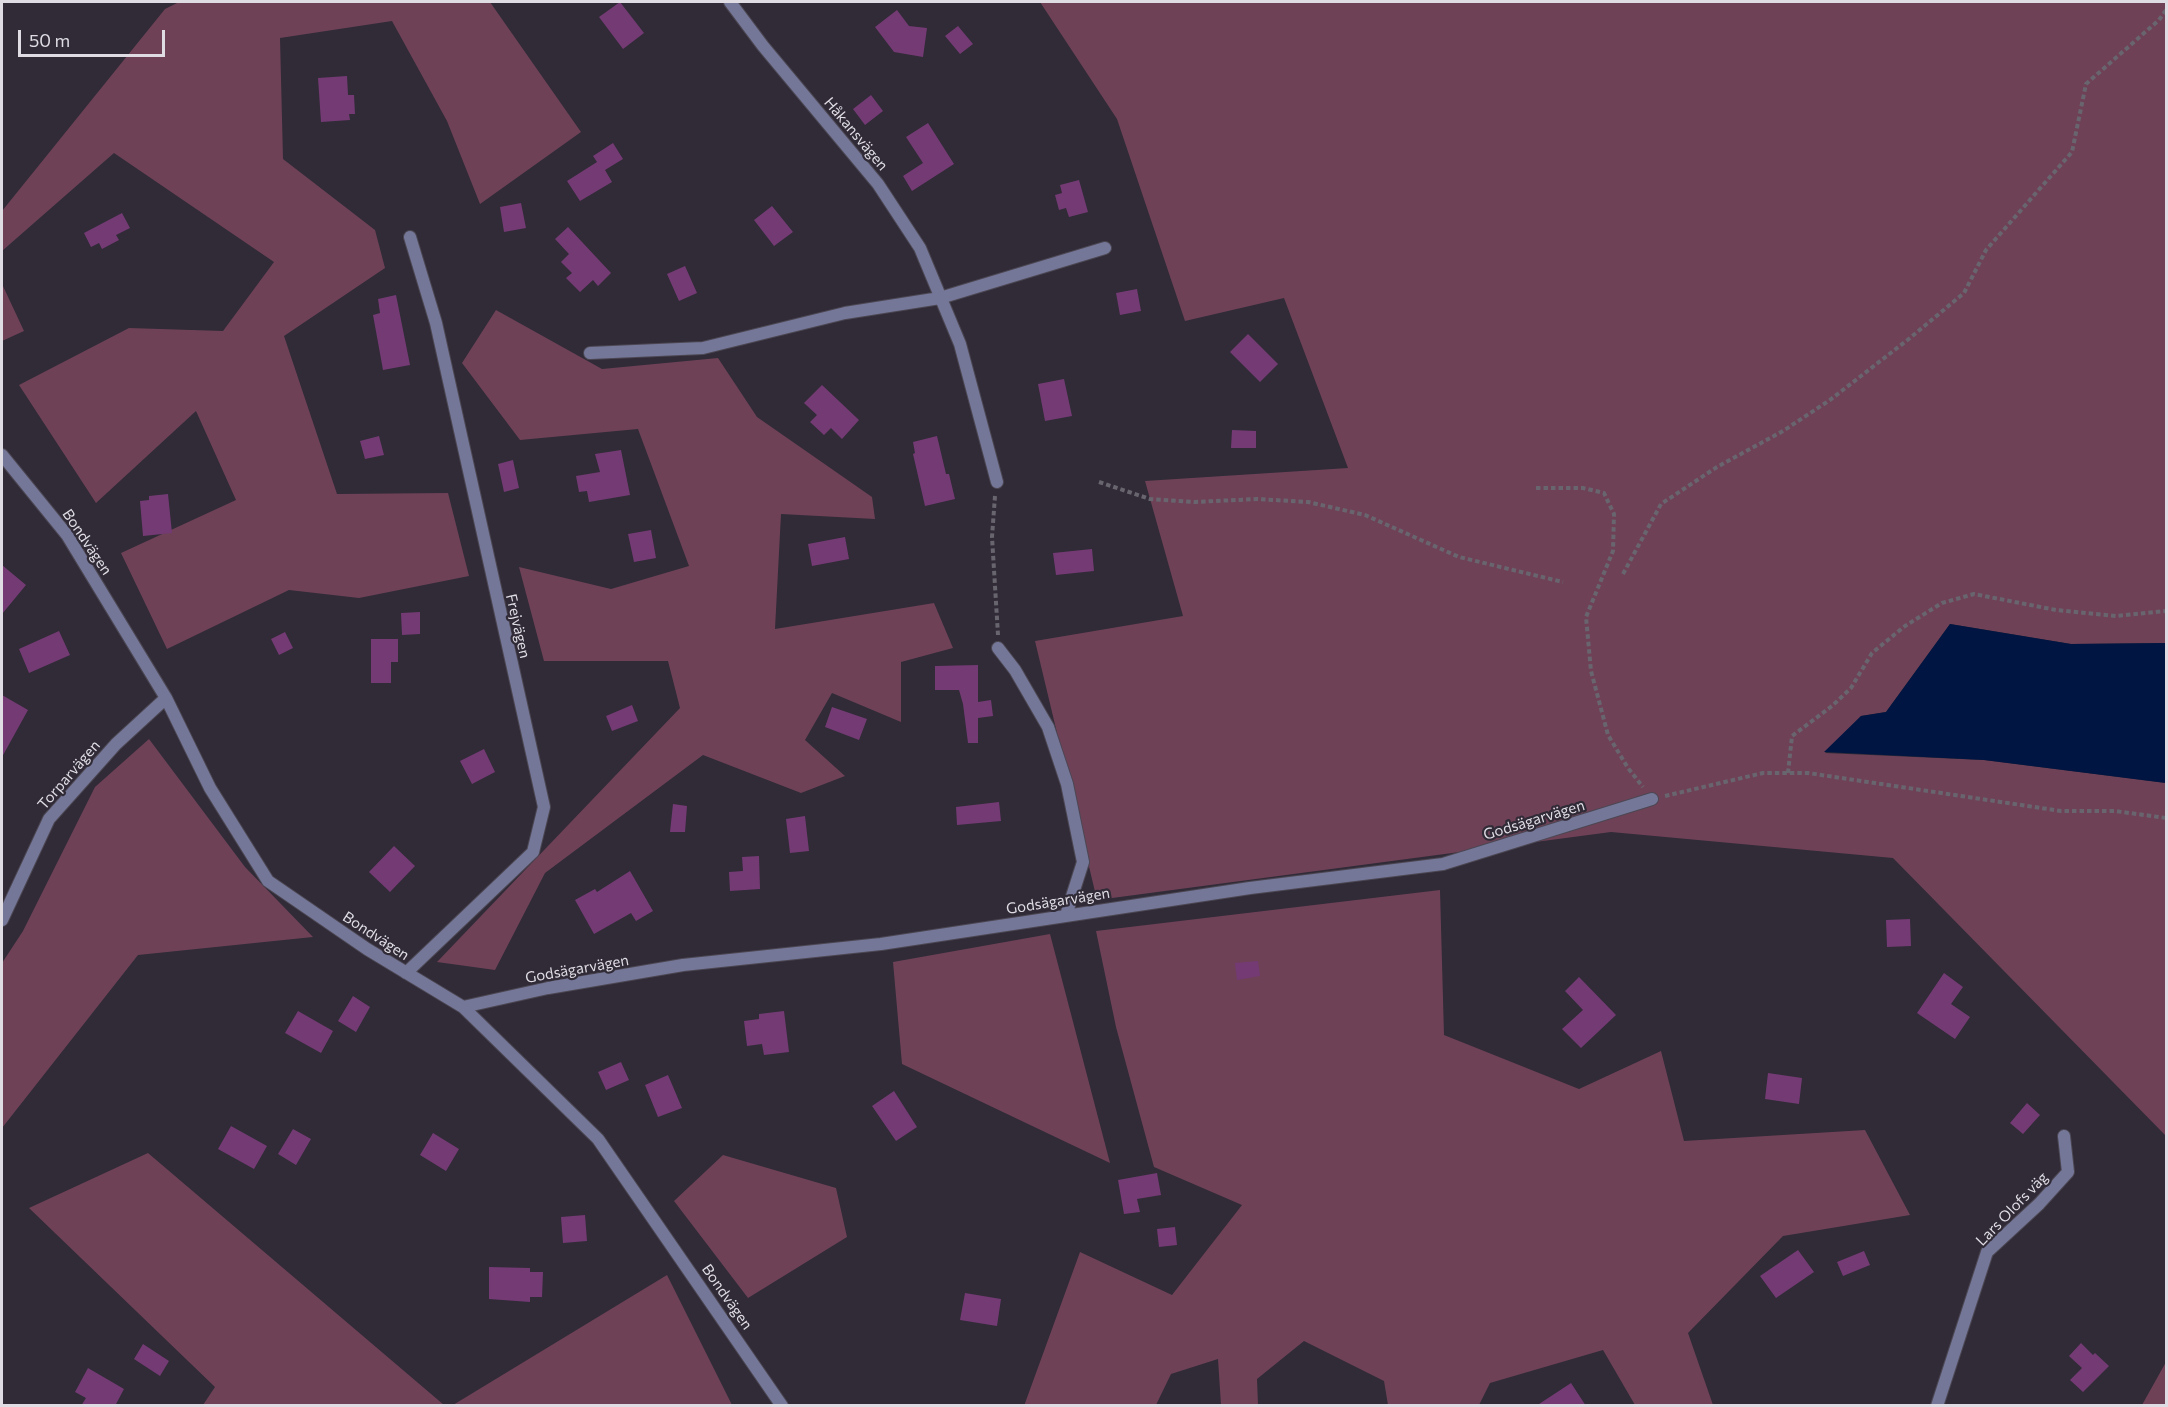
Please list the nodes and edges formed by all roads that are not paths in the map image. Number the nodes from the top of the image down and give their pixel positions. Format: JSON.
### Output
{"nodes":[{"id":1,"x":730,"y":2,"type":"edge"},
{"id":2,"x":410,"y":237,"type":"dead end"},
{"id":3,"x":1105,"y":248,"type":"dead end"},
{"id":4,"x":940,"y":298,"type":"junction"},
{"id":5,"x":590,"y":353,"type":"dead end"},
{"id":6,"x":2,"y":455,"type":"edge"},
{"id":7,"x":997,"y":483,"type":"road end"},
{"id":8,"x":998,"y":648,"type":"road end"},
{"id":9,"x":166,"y":698,"type":"junction"},
{"id":10,"x":1652,"y":799,"type":"road end"},
{"id":11,"x":1066,"y":915,"type":"junction"},
{"id":12,"x":2,"y":920,"type":"edge"},
{"id":13,"x":406,"y":973,"type":"junction"},
{"id":14,"x":463,"y":1007,"type":"junction"},
{"id":15,"x":2064,"y":1136,"type":"dead end"},
{"id":16,"x":782,"y":1406,"type":"edge"},
{"id":17,"x":1937,"y":1406,"type":"edge"}],
"edges":[{"from":1,"to":4,"type":"street","name":"Håkansvägen"},
{"from":2,"to":13,"type":"street","name":"Frejvägen"},
{"from":3,"to":4,"type":"street"},
{"from":4,"to":5,"type":"street"},
{"from":4,"to":7,"type":"street","name":"Håkansvägen"},
{"from":6,"to":9,"type":"street","name":"Bondvägen"},
{"from":8,"to":11,"type":"street"},
{"from":9,"to":12,"type":"street","name":"Torparvägen"},
{"from":9,"to":13,"type":"street","name":"Bondvägen"},
{"from":10,"to":11,"type":"street","name":"Godsägarvägen"},
{"from":11,"to":14,"type":"street","name":"Godsägarvägen"},
{"from":13,"to":14,"type":"street","name":"Bondvägen"},
{"from":14,"to":16,"type":"street","name":"Bondvägen"},
{"from":15,"to":17,"type":"street","name":"Lars Olofs väg"}]}
